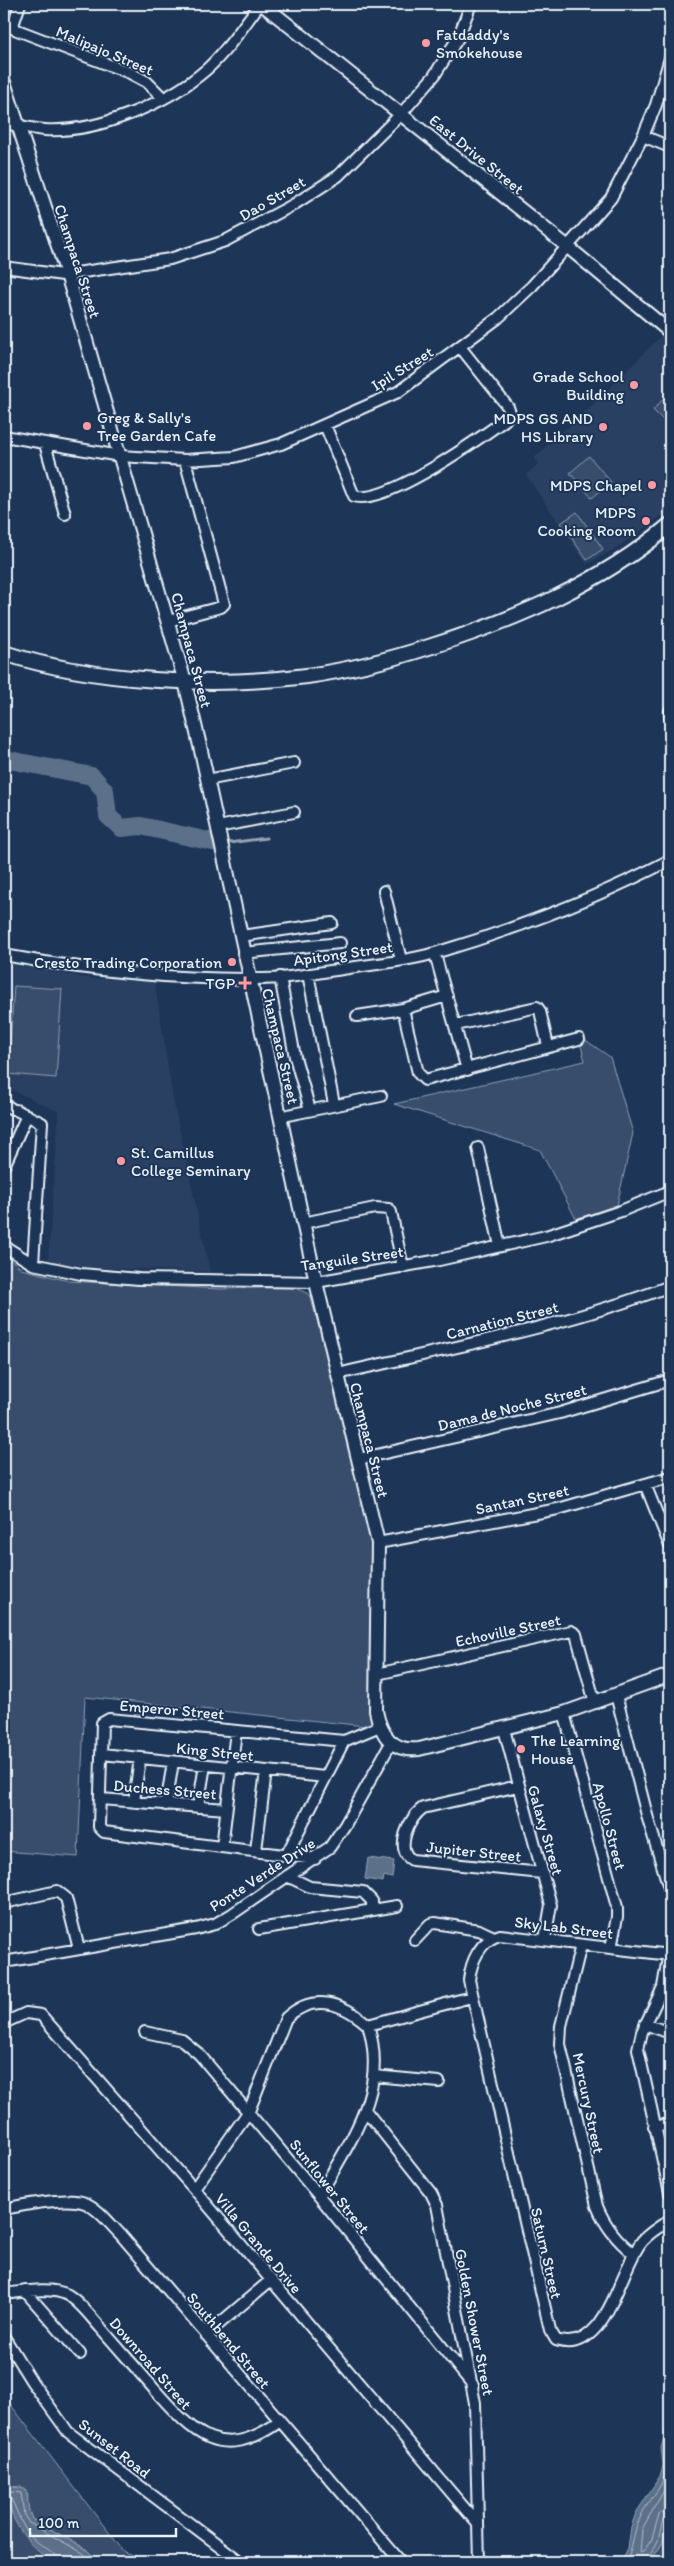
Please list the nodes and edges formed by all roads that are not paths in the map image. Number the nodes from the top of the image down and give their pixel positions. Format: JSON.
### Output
{"nodes":[{"id":1,"x":20,"y":4,"type":"edge"},
{"id":2,"x":261,"y":4,"type":"edge"},
{"id":3,"x":471,"y":4,"type":"edge"},
{"id":4,"x":8,"y":27,"type":"edge"},
{"id":5,"x":670,"y":58,"type":"edge"},
{"id":6,"x":4,"y":82,"type":"edge"},
{"id":7,"x":163,"y":98,"type":"junction"},
{"id":8,"x":401,"y":114,"type":"junction"},
{"id":9,"x":4,"y":123,"type":"edge"},
{"id":10,"x":17,"y":125,"type":"junction"},
{"id":11,"x":643,"y":136,"type":"junction"},
{"id":12,"x":670,"y":147,"type":"edge"},
{"id":13,"x":568,"y":247,"type":"junction"},
{"id":14,"x":4,"y":267,"type":"edge"},
{"id":15,"x":67,"y":274,"type":"junction"},
{"id":16,"x":670,"y":332,"type":"edge"},
{"id":17,"x":461,"y":348,"type":"junction"},
{"id":18,"x":325,"y":425,"type":"junction"},
{"id":19,"x":4,"y":436,"type":"edge"},
{"id":20,"x":45,"y":444,"type":"junction"},
{"id":21,"x":120,"y":456,"type":"junction"},
{"id":22,"x":185,"y":460,"type":"junction"},
{"id":23,"x":65,"y":514,"type":"dead end"},
{"id":24,"x":670,"y":525,"type":"edge"},
{"id":25,"x":168,"y":621,"type":"junction"},
{"id":26,"x":4,"y":653,"type":"edge"},
{"id":27,"x":185,"y":682,"type":"junction"},
{"id":28,"x":670,"y":711,"type":"edge"},
{"id":29,"x":670,"y":716,"type":"edge"},
{"id":30,"x":294,"y":763,"type":"dead end"},
{"id":31,"x":207,"y":780,"type":"junction"},
{"id":32,"x":294,"y":812,"type":"dead end"},
{"id":33,"x":218,"y":827,"type":"junction"},
{"id":34,"x":670,"y":860,"type":"edge"},
{"id":35,"x":384,"y":891,"type":"dead end"},
{"id":36,"x":332,"y":923,"type":"dead end"},
{"id":37,"x":240,"y":936,"type":"junction"},
{"id":38,"x":340,"y":943,"type":"dead end"},
{"id":39,"x":243,"y":953,"type":"junction"},
{"id":40,"x":4,"y":954,"type":"edge"},
{"id":41,"x":434,"y":954,"type":"junction"},
{"id":42,"x":401,"y":960,"type":"junction"},
{"id":43,"x":308,"y":974,"type":"junction"},
{"id":44,"x":280,"y":978,"type":"junction"},
{"id":45,"x":249,"y":980,"type":"junction"},
{"id":46,"x":448,"y":996,"type":"junction"},
{"id":47,"x":403,"y":1009,"type":"junction"},
{"id":48,"x":358,"y":1016,"type":"dead end"},
{"id":49,"x":456,"y":1025,"type":"junction"},
{"id":50,"x":579,"y":1039,"type":"dead end"},
{"id":51,"x":548,"y":1046,"type":"junction"},
{"id":52,"x":467,"y":1070,"type":"junction"},
{"id":53,"x":382,"y":1096,"type":"dead end"},
{"id":54,"x":334,"y":1104,"type":"junction"},
{"id":55,"x":11,"y":1108,"type":"edge"},
{"id":56,"x":310,"y":1110,"type":"junction"},
{"id":57,"x":288,"y":1115,"type":"dead end"},
{"id":58,"x":27,"y":1116,"type":"junction"},
{"id":59,"x":478,"y":1148,"type":"dead end"},
{"id":60,"x":4,"y":1166,"type":"edge"},
{"id":61,"x":670,"y":1191,"type":"edge"},
{"id":62,"x":303,"y":1223,"type":"junction"},
{"id":63,"x":4,"y":1246,"type":"edge"},
{"id":64,"x":500,"y":1246,"type":"junction"},
{"id":65,"x":33,"y":1264,"type":"junction"},
{"id":66,"x":403,"y":1267,"type":"junction"},
{"id":67,"x":316,"y":1282,"type":"junction"},
{"id":68,"x":670,"y":1286,"type":"edge"},
{"id":69,"x":338,"y":1374,"type":"junction"},
{"id":70,"x":670,"y":1380,"type":"edge"},
{"id":71,"x":358,"y":1458,"type":"junction"},
{"id":72,"x":670,"y":1476,"type":"edge"},
{"id":73,"x":646,"y":1484,"type":"junction"},
{"id":74,"x":378,"y":1543,"type":"junction"},
{"id":75,"x":670,"y":1546,"type":"edge"},
{"id":76,"x":377,"y":1674,"type":"junction"},
{"id":77,"x":670,"y":1675,"type":"edge"},
{"id":78,"x":616,"y":1695,"type":"junction"},
{"id":79,"x":595,"y":1703,"type":"junction"},
{"id":80,"x":564,"y":1713,"type":"junction"},
{"id":81,"x":380,"y":1726,"type":"junction"},
{"id":82,"x":504,"y":1729,"type":"junction"},
{"id":83,"x":236,"y":1731,"type":"junction"},
{"id":84,"x":344,"y":1741,"type":"junction"},
{"id":85,"x":391,"y":1743,"type":"junction"},
{"id":86,"x":102,"y":1754,"type":"junction"},
{"id":87,"x":140,"y":1758,"type":"junction"},
{"id":88,"x":173,"y":1762,"type":"junction"},
{"id":89,"x":205,"y":1765,"type":"junction"},
{"id":90,"x":232,"y":1767,"type":"junction"},
{"id":91,"x":266,"y":1771,"type":"junction"},
{"id":92,"x":324,"y":1776,"type":"junction"},
{"id":93,"x":518,"y":1786,"type":"junction"},
{"id":94,"x":101,"y":1799,"type":"junction"},
{"id":95,"x":134,"y":1802,"type":"junction"},
{"id":96,"x":166,"y":1805,"type":"junction"},
{"id":97,"x":198,"y":1807,"type":"junction"},
{"id":98,"x":226,"y":1810,"type":"junction"},
{"id":99,"x":222,"y":1847,"type":"junction"},
{"id":100,"x":256,"y":1850,"type":"junction"},
{"id":101,"x":287,"y":1854,"type":"junction"},
{"id":102,"x":315,"y":1859,"type":"junction"},
{"id":103,"x":542,"y":1873,"type":"junction"},
{"id":104,"x":287,"y":1876,"type":"junction"},
{"id":105,"x":670,"y":1891,"type":"edge"},
{"id":106,"x":4,"y":1903,"type":"edge"},
{"id":107,"x":397,"y":1906,"type":"dead end"},
{"id":108,"x":372,"y":1910,"type":"junction"},
{"id":109,"x":259,"y":1929,"type":"dead end"},
{"id":110,"x":494,"y":1937,"type":"junction"},
{"id":111,"x":545,"y":1939,"type":"junction"},
{"id":112,"x":415,"y":1940,"type":"dead end"},
{"id":113,"x":581,"y":1945,"type":"junction"},
{"id":114,"x":611,"y":1948,"type":"junction"},
{"id":115,"x":79,"y":1949,"type":"junction"},
{"id":116,"x":670,"y":1952,"type":"edge"},
{"id":117,"x":4,"y":1962,"type":"edge"},
{"id":118,"x":471,"y":1997,"type":"junction"},
{"id":119,"x":4,"y":2023,"type":"edge"},
{"id":120,"x":645,"y":2024,"type":"junction"},
{"id":121,"x":368,"y":2025,"type":"junction"},
{"id":122,"x":145,"y":2032,"type":"dead end"},
{"id":123,"x":670,"y":2033,"type":"edge"},
{"id":124,"x":374,"y":2076,"type":"junction"},
{"id":125,"x":439,"y":2082,"type":"dead end"},
{"id":126,"x":249,"y":2111,"type":"junction"},
{"id":127,"x":366,"y":2112,"type":"junction"},
{"id":128,"x":670,"y":2124,"type":"edge"},
{"id":129,"x":654,"y":2128,"type":"junction"},
{"id":130,"x":194,"y":2189,"type":"junction"},
{"id":131,"x":670,"y":2193,"type":"edge"},
{"id":132,"x":319,"y":2196,"type":"junction"},
{"id":133,"x":4,"y":2209,"type":"edge"},
{"id":134,"x":670,"y":2220,"type":"edge"},
{"id":135,"x":634,"y":2254,"type":"junction"},
{"id":136,"x":271,"y":2280,"type":"junction"},
{"id":137,"x":25,"y":2291,"type":"junction"},
{"id":138,"x":4,"y":2294,"type":"edge"},
{"id":139,"x":206,"y":2335,"type":"junction"},
{"id":140,"x":4,"y":2337,"type":"edge"},
{"id":141,"x":80,"y":2354,"type":"dead end"},
{"id":142,"x":473,"y":2386,"type":"junction"},
{"id":143,"x":279,"y":2422,"type":"junction"},
{"id":144,"x":477,"y":2523,"type":"junction"},
{"id":145,"x":241,"y":2562,"type":"edge"},
{"id":146,"x":401,"y":2562,"type":"edge"},
{"id":147,"x":478,"y":2562,"type":"edge"}],
"edges":[{"from":1,"to":4,"type":"street"},
{"from":2,"to":7,"type":"street"},
{"from":2,"to":8,"type":"street","name":"East Drive Street"},
{"from":3,"to":8,"type":"street","name":"Dao Street"},
{"from":4,"to":7,"type":"street","name":"Malipajo Street"},
{"from":5,"to":11,"type":"street","name":"Ipil Street"},
{"from":6,"to":10,"type":"street","name":"Champaca Street"},
{"from":7,"to":10,"type":"street"},
{"from":8,"to":13,"type":"street","name":"East Drive Street"},
{"from":8,"to":15,"type":"street","name":"Dao Street"},
{"from":9,"to":10,"type":"street"},
{"from":10,"to":15,"type":"street","name":"Champaca Street"},
{"from":11,"to":12,"type":"street"},
{"from":11,"to":13,"type":"street","name":"Ipil Street"},
{"from":13,"to":16,"type":"street","name":"East Drive Street"},
{"from":13,"to":17,"type":"street","name":"Ipil Street"},
{"from":14,"to":15,"type":"street","name":"Dao Street"},
{"from":15,"to":21,"type":"street","name":"Champaca Street"},
{"from":17,"to":18,"type":"street","name":"Ipil Street"},
{"from":17,"to":18,"type":"street"},
{"from":18,"to":22,"type":"street","name":"Ipil Street"},
{"from":19,"to":20,"type":"street","name":"Ipil Street"},
{"from":20,"to":21,"type":"street","name":"Ipil Street"},
{"from":20,"to":23,"type":"street"},
{"from":21,"to":22,"type":"street","name":"Ipil Street"},
{"from":21,"to":25,"type":"street","name":"Champaca Street"},
{"from":22,"to":25,"type":"street"},
{"from":24,"to":27,"type":"main road"},
{"from":25,"to":27,"type":"street","name":"Champaca Street"},
{"from":26,"to":27,"type":"main road"},
{"from":27,"to":31,"type":"street","name":"Champaca Street"},
{"from":28,"to":29,"type":"street"},
{"from":30,"to":31,"type":"street"},
{"from":31,"to":33,"type":"street","name":"Champaca Street"},
{"from":32,"to":33,"type":"street"},
{"from":33,"to":37,"type":"street","name":"Champaca Street"},
{"from":34,"to":41,"type":"street","name":"Apitong Street"},
{"from":35,"to":42,"type":"street"},
{"from":36,"to":37,"type":"street"},
{"from":37,"to":39,"type":"street","name":"Champaca Street"},
{"from":38,"to":39,"type":"street"},
{"from":39,"to":45,"type":"street","name":"Champaca Street"},
{"from":40,"to":45,"type":"street","name":"Apitong Street"},
{"from":41,"to":42,"type":"street","name":"Apitong Street"},
{"from":41,"to":46,"type":"street"},
{"from":42,"to":43,"type":"street","name":"Apitong Street"},
{"from":43,"to":44,"type":"street","name":"Apitong Street"},
{"from":43,"to":54,"type":"street"},
{"from":44,"to":45,"type":"street","name":"Apitong Street"},
{"from":44,"to":56,"type":"street"},
{"from":45,"to":62,"type":"street","name":"Champaca Street"},
{"from":46,"to":47,"type":"street"},
{"from":46,"to":49,"type":"street"},
{"from":47,"to":48,"type":"street"},
{"from":47,"to":52,"type":"street"},
{"from":49,"to":51,"type":"street"},
{"from":49,"to":52,"type":"street"},
{"from":50,"to":51,"type":"street"},
{"from":51,"to":52,"type":"street"},
{"from":53,"to":54,"type":"street"},
{"from":54,"to":56,"type":"street"},
{"from":55,"to":58,"type":"street"},
{"from":56,"to":57,"type":"street"},
{"from":58,"to":60,"type":"street"},
{"from":58,"to":65,"type":"street"},
{"from":59,"to":64,"type":"street"},
{"from":61,"to":64,"type":"street","name":"Tanguile Street"},
{"from":62,"to":66,"type":"street"},
{"from":62,"to":67,"type":"street","name":"Champaca Street"},
{"from":63,"to":65,"type":"street","name":"Tanguile Street"},
{"from":64,"to":66,"type":"street","name":"Tanguile Street"},
{"from":65,"to":67,"type":"street","name":"Tanguile Street"},
{"from":66,"to":67,"type":"street","name":"Tanguile Street"},
{"from":67,"to":69,"type":"street","name":"Champaca Street"},
{"from":68,"to":69,"type":"street","name":"Carnation Street"},
{"from":69,"to":71,"type":"street","name":"Champaca Street"},
{"from":70,"to":71,"type":"street","name":"Dama de Noche Street"},
{"from":71,"to":74,"type":"street","name":"Champaca Street"},
{"from":72,"to":73,"type":"street","name":"Santan Street"},
{"from":73,"to":74,"type":"street","name":"Santan Street"},
{"from":73,"to":75,"type":"street"},
{"from":74,"to":76,"type":"street","name":"Champaca Street"},
{"from":76,"to":79,"type":"street","name":"Echoville Street"},
{"from":76,"to":81,"type":"street","name":"Champaca Street"},
{"from":77,"to":78,"type":"street"},
{"from":78,"to":79,"type":"street"},
{"from":78,"to":105,"type":"street"},
{"from":79,"to":80,"type":"street"},
{"from":80,"to":82,"type":"street"},
{"from":80,"to":114,"type":"street","name":"Apollo Street"},
{"from":81,"to":84,"type":"street","name":"Emperor Street"},
{"from":81,"to":85,"type":"street","name":"Champaca Street"},
{"from":82,"to":85,"type":"street"},
{"from":82,"to":93,"type":"street","name":"Galaxy Street"},
{"from":83,"to":84,"type":"street","name":"Emperor Street"},
{"from":83,"to":86,"type":"street","name":"Emperor Street"},
{"from":83,"to":90,"type":"street"},
{"from":84,"to":92,"type":"street"},
{"from":85,"to":102,"type":"street","name":"Ponte Verde Drive"},
{"from":86,"to":87,"type":"street","name":"King Street"},
{"from":86,"to":94,"type":"street","name":"Emperor Street"},
{"from":87,"to":88,"type":"street","name":"King Street"},
{"from":87,"to":95,"type":"street"},
{"from":88,"to":89,"type":"street","name":"King Street"},
{"from":88,"to":96,"type":"street"},
{"from":89,"to":90,"type":"street","name":"King Street"},
{"from":89,"to":97,"type":"street"},
{"from":90,"to":91,"type":"street","name":"King Street"},
{"from":90,"to":98,"type":"street"},
{"from":91,"to":92,"type":"street","name":"King Street"},
{"from":91,"to":100,"type":"street"},
{"from":92,"to":101,"type":"street"},
{"from":93,"to":103,"type":"street","name":"Galaxy Street"},
{"from":93,"to":103,"type":"street","name":"Jupiter Street"},
{"from":94,"to":95,"type":"street","name":"Duchess Street"},
{"from":94,"to":99,"type":"street","name":"Emperor Street"},
{"from":95,"to":96,"type":"street","name":"Duchess Street"},
{"from":96,"to":97,"type":"street","name":"Duchess Street"},
{"from":97,"to":98,"type":"street","name":"Duchess Street"},
{"from":98,"to":99,"type":"street"},
{"from":99,"to":100,"type":"street","name":"Emperor Street"},
{"from":100,"to":101,"type":"street","name":"Emperor Street"},
{"from":101,"to":102,"type":"street","name":"Emperor Street"},
{"from":102,"to":104,"type":"street","name":"Ponte Verde Drive"},
{"from":103,"to":111,"type":"street","name":"Galaxy Street"},
{"from":104,"to":108,"type":"street"},
{"from":104,"to":115,"type":"street","name":"Ponte Verde Drive"},
{"from":106,"to":115,"type":"street"},
{"from":107,"to":108,"type":"street"},
{"from":108,"to":109,"type":"street"},
{"from":110,"to":111,"type":"street","name":"Sky Lab Street"},
{"from":110,"to":112,"type":"street"},
{"from":110,"to":118,"type":"street","name":"Sky Lab Street"},
{"from":111,"to":113,"type":"street","name":"Sky Lab Street"},
{"from":113,"to":114,"type":"street","name":"Sky Lab Street"},
{"from":113,"to":135,"type":"street","name":"Mercury Street"},
{"from":114,"to":116,"type":"street","name":"Sky Lab Street"},
{"from":115,"to":117,"type":"street","name":"Ponte Verde Drive"},
{"from":116,"to":120,"type":"street"},
{"from":118,"to":121,"type":"street"},
{"from":118,"to":135,"type":"street","name":"Saturn Street"},
{"from":119,"to":130,"type":"street","name":"Villa Grande Drive"},
{"from":120,"to":123,"type":"street"},
{"from":120,"to":129,"type":"street"},
{"from":121,"to":124,"type":"street"},
{"from":121,"to":126,"type":"street"},
{"from":122,"to":126,"type":"street","name":"Sunflower Street"},
{"from":124,"to":125,"type":"street"},
{"from":124,"to":127,"type":"street"},
{"from":126,"to":130,"type":"street"},
{"from":126,"to":132,"type":"street","name":"Sunflower Street"},
{"from":127,"to":132,"type":"street"},
{"from":127,"to":142,"type":"street","name":"Golden Shower Street"},
{"from":128,"to":129,"type":"street"},
{"from":129,"to":131,"type":"street"},
{"from":130,"to":136,"type":"street","name":"Villa Grande Drive"},
{"from":132,"to":142,"type":"street","name":"Sunflower Street"},
{"from":133,"to":139,"type":"street","name":"Southbend Street"},
{"from":134,"to":135,"type":"street","name":"Saturn Street"},
{"from":136,"to":139,"type":"street"},
{"from":136,"to":144,"type":"street","name":"Villa Grande Drive"},
{"from":137,"to":138,"type":"street","name":"Downroad Street"},
{"from":137,"to":141,"type":"street"},
{"from":137,"to":143,"type":"street","name":"Downroad Street"},
{"from":139,"to":143,"type":"street","name":"Southbend Street"},
{"from":140,"to":145,"type":"street","name":"Sunset Road"},
{"from":142,"to":144,"type":"street","name":"Golden Shower Street"},
{"from":143,"to":146,"type":"street","name":"Southbend Street"},
{"from":144,"to":147,"type":"street","name":"Golden Shower Street"}]}
